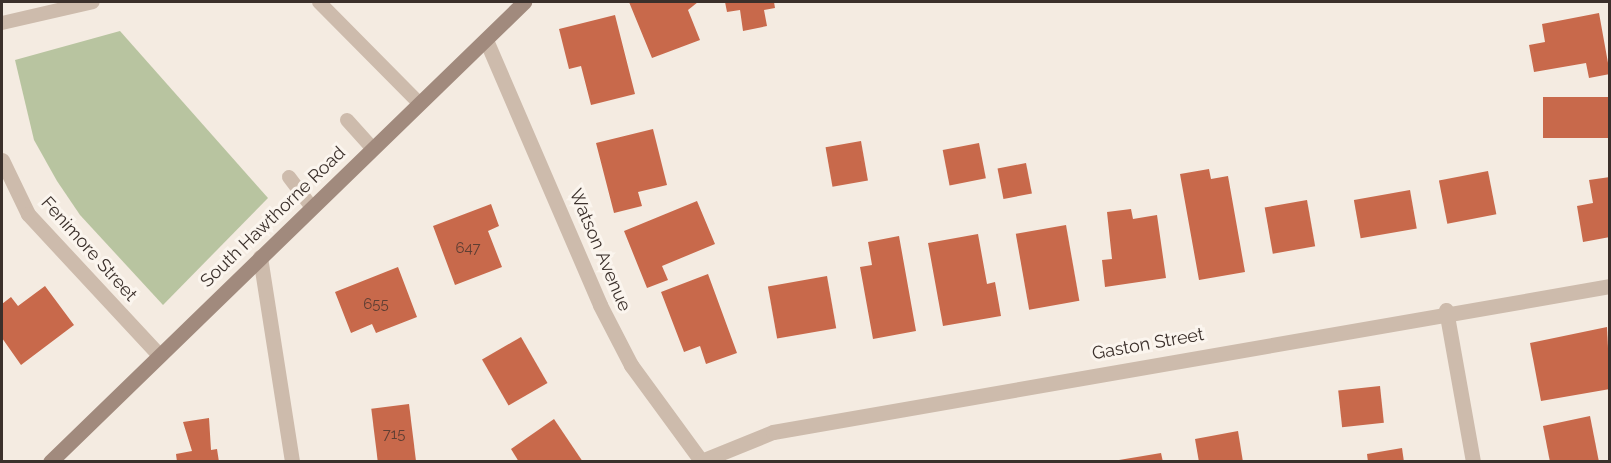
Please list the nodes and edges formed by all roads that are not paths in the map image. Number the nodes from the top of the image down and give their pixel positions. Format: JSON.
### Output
{"nodes":[{"id":1,"x":93,"y":2,"type":"edge"},
{"id":2,"x":319,"y":2,"type":"edge"},
{"id":3,"x":524,"y":2,"type":"edge"},
{"id":4,"x":2,"y":23,"type":"edge"},
{"id":5,"x":486,"y":40,"type":"junction"},
{"id":6,"x":419,"y":104,"type":"junction"},
{"id":7,"x":347,"y":120,"type":"dead end"},
{"id":8,"x":373,"y":149,"type":"junction"},
{"id":9,"x":2,"y":160,"type":"edge"},
{"id":10,"x":289,"y":177,"type":"dead end"},
{"id":11,"x":312,"y":207,"type":"junction"},
{"id":12,"x":260,"y":257,"type":"junction"},
{"id":13,"x":1610,"y":286,"type":"edge"},
{"id":14,"x":1446,"y":310,"type":"junction"},
{"id":15,"x":159,"y":355,"type":"junction"},
{"id":16,"x":701,"y":461,"type":"edge"},
{"id":17,"x":50,"y":462,"type":"edge"},
{"id":18,"x":292,"y":462,"type":"edge"},
{"id":19,"x":1473,"y":462,"type":"edge"}],
"edges":[{"from":1,"to":4,"type":"lane"},
{"from":2,"to":6,"type":"lane"},
{"from":3,"to":5,"type":"main road","name":"South Hawthorne Road"},
{"from":5,"to":6,"type":"main road","name":"South Hawthorne Road"},
{"from":5,"to":16,"type":"street","name":"Watson Avenue"},
{"from":6,"to":8,"type":"main road","name":"South Hawthorne Road"},
{"from":7,"to":8,"type":"lane"},
{"from":8,"to":11,"type":"main road","name":"South Hawthorne Road"},
{"from":9,"to":15,"type":"street","name":"Fenimore Street"},
{"from":10,"to":11,"type":"lane"},
{"from":11,"to":12,"type":"main road","name":"South Hawthorne Road"},
{"from":12,"to":15,"type":"main road","name":"South Hawthorne Road"},
{"from":12,"to":18,"type":"street"},
{"from":13,"to":14,"type":"street","name":"Gaston Street"},
{"from":14,"to":16,"type":"street","name":"Gaston Street"},
{"from":14,"to":19,"type":"street"},
{"from":15,"to":17,"type":"main road","name":"South Hawthorne Road"}]}
